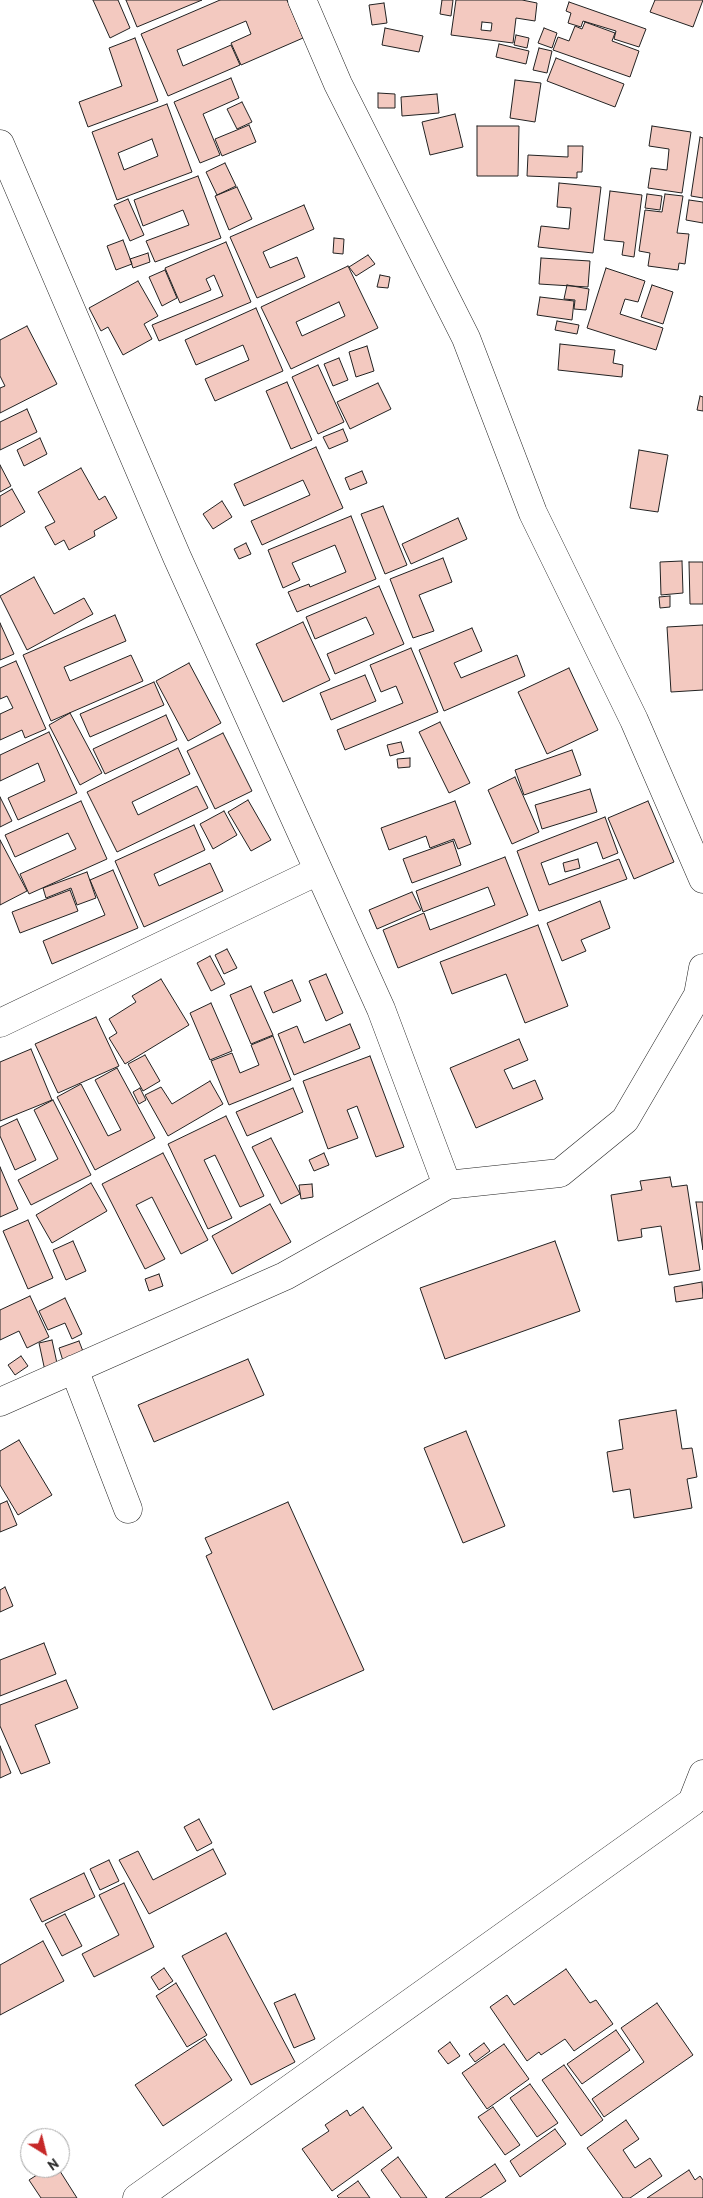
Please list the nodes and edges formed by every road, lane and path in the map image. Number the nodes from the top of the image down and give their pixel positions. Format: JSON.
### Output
{"nodes":[{"id":1,"x":302,"y":0,"type":"edge"},
{"id":2,"x":0,"y":144,"type":"edge"},
{"id":3,"x":318,"y":871,"type":"junction"},
{"id":4,"x":703,"y":879,"type":"edge"},
{"id":5,"x":703,"y":968,"type":"edge"},
{"id":6,"x":0,"y":1023,"type":"edge"},
{"id":7,"x":447,"y":1185,"type":"junction"},
{"id":8,"x":74,"y":1369,"type":"junction"},
{"id":9,"x":0,"y":1402,"type":"edge"},
{"id":10,"x":128,"y":1510,"type":"dead end"},
{"id":11,"x":703,"y":1774,"type":"edge"},
{"id":12,"x":138,"y":2198,"type":"edge"}],
"edges":[{"from":1,"to":4,"type":"street"},
{"from":2,"to":3,"type":"street"},
{"from":3,"to":6,"type":"street"},
{"from":3,"to":7,"type":"street"},
{"from":5,"to":7,"type":"street"},
{"from":7,"to":8,"type":"street"},
{"from":8,"to":9,"type":"street"},
{"from":8,"to":10,"type":"street"},
{"from":11,"to":12,"type":"street"}]}
